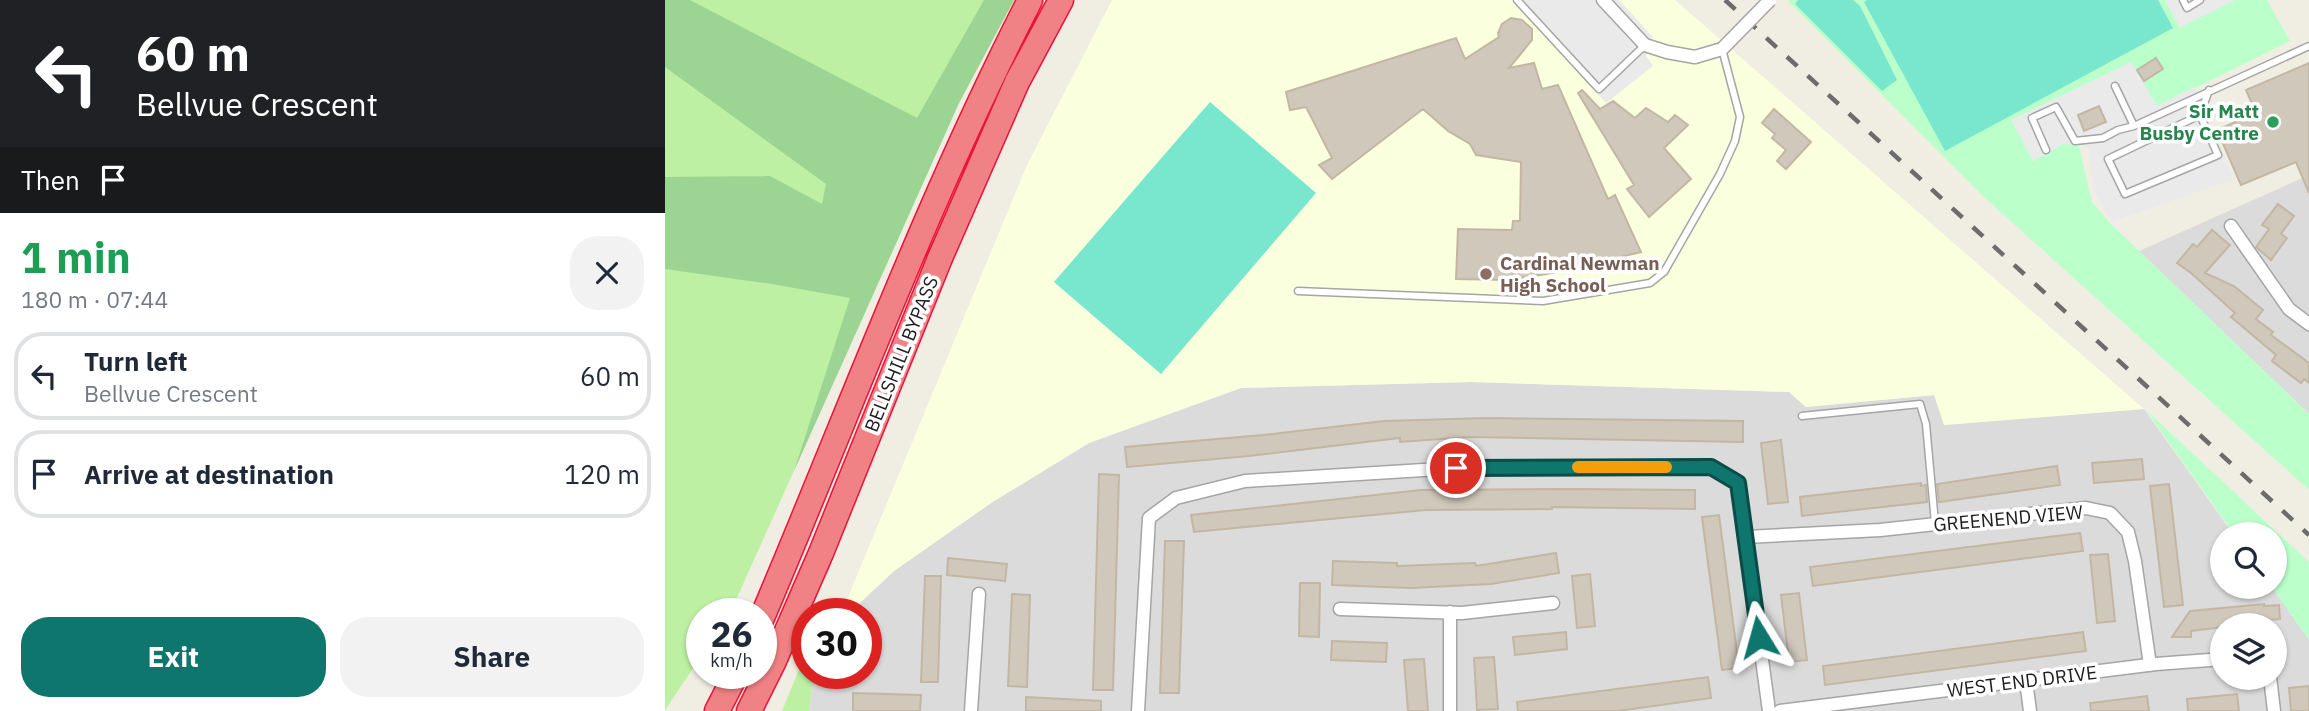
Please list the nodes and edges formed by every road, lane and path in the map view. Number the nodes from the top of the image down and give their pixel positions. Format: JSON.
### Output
{"nodes":[{"id":1,"x":1030,"y":0,"type":"edge"},
{"id":2,"x":1061,"y":0,"type":"edge"},
{"id":3,"x":1517,"y":0,"type":"edge"},
{"id":4,"x":1603,"y":0,"type":"edge"},
{"id":5,"x":1770,"y":0,"type":"edge"},
{"id":6,"x":2183,"y":0,"type":"edge"},
{"id":7,"x":2200,"y":0,"type":"edge"},
{"id":8,"x":1645,"y":45,"type":"junction"},
{"id":9,"x":2309,"y":46,"type":"edge"},
{"id":10,"x":1722,"y":49,"type":"junction"},
{"id":11,"x":2115,"y":86,"type":"dead end"},
{"id":12,"x":2209,"y":90,"type":"junction"},
{"id":13,"x":2200,"y":115,"type":"junction"},
{"id":14,"x":2134,"y":126,"type":"junction"},
{"id":15,"x":2046,"y":150,"type":"dead end"},
{"id":16,"x":2231,"y":226,"type":"dead end"},
{"id":17,"x":1297,"y":290,"type":"dead end"},
{"id":18,"x":2309,"y":324,"type":"edge"},
{"id":19,"x":1802,"y":416,"type":"dead end"},
{"id":20,"x":1935,"y":524,"type":"junction"},
{"id":21,"x":1745,"y":537,"type":"junction"},
{"id":22,"x":979,"y":594,"type":"dead end"},
{"id":23,"x":770,"y":598,"type":"edge"},
{"id":24,"x":1553,"y":603,"type":"dead end"},
{"id":25,"x":1340,"y":609,"type":"dead end"},
{"id":26,"x":1450,"y":612,"type":"junction"},
{"id":27,"x":777,"y":654,"type":"edge"},
{"id":28,"x":2210,"y":660,"type":"edge"},
{"id":29,"x":2150,"y":665,"type":"junction"},
{"id":30,"x":2026,"y":681,"type":"junction"},
{"id":31,"x":728,"y":689,"type":"edge"},
{"id":32,"x":760,"y":689,"type":"edge"},
{"id":33,"x":763,"y":689,"type":"edge"},
{"id":34,"x":2272,"y":690,"type":"edge"},
{"id":35,"x":717,"y":711,"type":"edge"},
{"id":36,"x":749,"y":711,"type":"edge"},
{"id":37,"x":755,"y":711,"type":"edge"},
{"id":38,"x":971,"y":711,"type":"edge"},
{"id":39,"x":1138,"y":711,"type":"edge"},
{"id":40,"x":1450,"y":711,"type":"edge"},
{"id":41,"x":1769,"y":711,"type":"edge"},
{"id":42,"x":1780,"y":711,"type":"edge"},
{"id":43,"x":2030,"y":711,"type":"edge"},
{"id":44,"x":2274,"y":711,"type":"edge"}],
"edges":[{"from":1,"to":23,"type":"highway","name":"BELLSHILL BYPASS"},
{"from":2,"to":27,"type":"highway","name":"BELLSHILL BYPASS"},
{"from":3,"to":8,"type":"lane"},
{"from":4,"to":8,"type":"street"},
{"from":5,"to":10,"type":"street","bridge":true},
{"from":6,"to":7,"type":"lane"},
{"from":8,"to":10,"type":"street"},
{"from":9,"to":12,"type":"lane"},
{"from":10,"to":17,"type":"lane"},
{"from":11,"to":14,"type":"lane"},
{"from":12,"to":13,"type":"lane"},
{"from":12,"to":14,"type":"lane"},
{"from":13,"to":13,"type":"lane"},
{"from":14,"to":15,"type":"lane"},
{"from":16,"to":18,"type":"street"},
{"from":19,"to":20,"type":"lane"},
{"from":20,"to":21,"type":"street","name":"GREENEND VIEW"},
{"from":20,"to":29,"type":"street","name":"GREENEND VIEW"},
{"from":21,"to":39,"type":"street"},
{"from":21,"to":41,"type":"street"},
{"from":22,"to":38,"type":"street"},
{"from":24,"to":26,"type":"street"},
{"from":25,"to":26,"type":"street"},
{"from":26,"to":40,"type":"street"},
{"from":28,"to":29,"type":"street","name":"WEST END DRIVE"},
{"from":29,"to":30,"type":"street","name":"WEST END DRIVE"},
{"from":30,"to":42,"type":"street","name":"WEST END DRIVE"},
{"from":30,"to":43,"type":"street"},
{"from":31,"to":35,"type":"highway"},
{"from":32,"to":36,"type":"highway","name":"BELLSHILL BYPASS"},
{"from":33,"to":37,"type":"highway"},
{"from":34,"to":44,"type":"street"}]}
